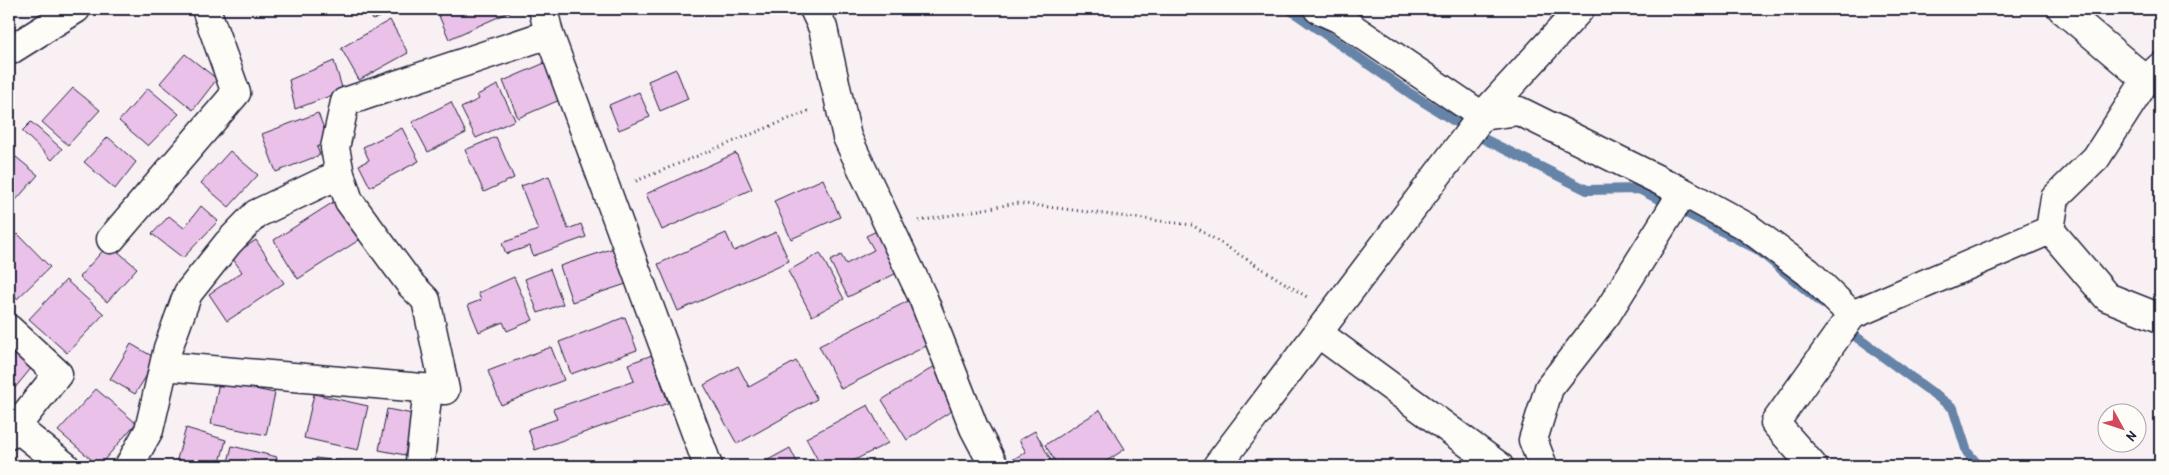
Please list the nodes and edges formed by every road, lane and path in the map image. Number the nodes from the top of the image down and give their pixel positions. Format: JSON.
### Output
{"nodes":[{"id":1,"x":76,"y":9,"type":"edge"},
{"id":2,"x":206,"y":9,"type":"edge"},
{"id":3,"x":814,"y":9,"type":"edge"},
{"id":4,"x":1318,"y":9,"type":"edge"},
{"id":5,"x":1580,"y":9,"type":"edge"},
{"id":6,"x":2062,"y":9,"type":"edge"},
{"id":7,"x":546,"y":22,"type":"edge"},
{"id":8,"x":9,"y":51,"type":"edge"},
{"id":9,"x":2153,"y":73,"type":"edge"},
{"id":10,"x":838,"y":99,"type":"junction"},
{"id":11,"x":1474,"y":128,"type":"junction"},
{"id":12,"x":340,"y":174,"type":"junction"},
{"id":13,"x":608,"y":192,"type":"junction"},
{"id":14,"x":1677,"y":202,"type":"junction"},
{"id":15,"x":889,"y":227,"type":"junction"},
{"id":16,"x":2050,"y":230,"type":"junction"},
{"id":17,"x":112,"y":240,"type":"dead end"},
{"id":18,"x":1852,"y":315,"type":"junction"},
{"id":19,"x":2160,"y":318,"type":"edge"},
{"id":20,"x":1325,"y":323,"type":"junction"},
{"id":21,"x":9,"y":329,"type":"edge"},
{"id":22,"x":164,"y":366,"type":"junction"},
{"id":23,"x":428,"y":388,"type":"junction"},
{"id":24,"x":12,"y":431,"type":"edge"},
{"id":25,"x":65,"y":466,"type":"edge"},
{"id":26,"x":129,"y":466,"type":"edge"},
{"id":27,"x":422,"y":466,"type":"edge"},
{"id":28,"x":708,"y":466,"type":"edge"},
{"id":29,"x":994,"y":466,"type":"edge"},
{"id":30,"x":1217,"y":466,"type":"edge"},
{"id":31,"x":1499,"y":466,"type":"edge"},
{"id":32,"x":1543,"y":466,"type":"edge"},
{"id":33,"x":1812,"y":466,"type":"edge"}],
"edges":[{"from":1,"to":8,"type":"street"},
{"from":2,"to":17,"type":"street"},
{"from":3,"to":10,"type":"street"},
{"from":4,"to":11,"type":"street"},
{"from":5,"to":11,"type":"street"},
{"from":6,"to":9,"type":"street"},
{"from":7,"to":12,"type":"street"},
{"from":7,"to":13,"type":"street"},
{"from":9,"to":16,"type":"street"},
{"from":10,"to":13,"type":"path"},
{"from":10,"to":15,"type":"street"},
{"from":11,"to":14,"type":"street"},
{"from":11,"to":20,"type":"street"},
{"from":12,"to":22,"type":"street"},
{"from":12,"to":23,"type":"street"},
{"from":13,"to":28,"type":"street"},
{"from":14,"to":18,"type":"street"},
{"from":14,"to":32,"type":"street"},
{"from":15,"to":20,"type":"path"},
{"from":15,"to":29,"type":"street"},
{"from":16,"to":18,"type":"street"},
{"from":16,"to":19,"type":"street"},
{"from":18,"to":33,"type":"street"},
{"from":20,"to":30,"type":"street"},
{"from":20,"to":31,"type":"street"},
{"from":21,"to":24,"type":"street"},
{"from":22,"to":23,"type":"street"},
{"from":22,"to":26,"type":"street"},
{"from":23,"to":27,"type":"street"},
{"from":24,"to":25,"type":"street"}]}
